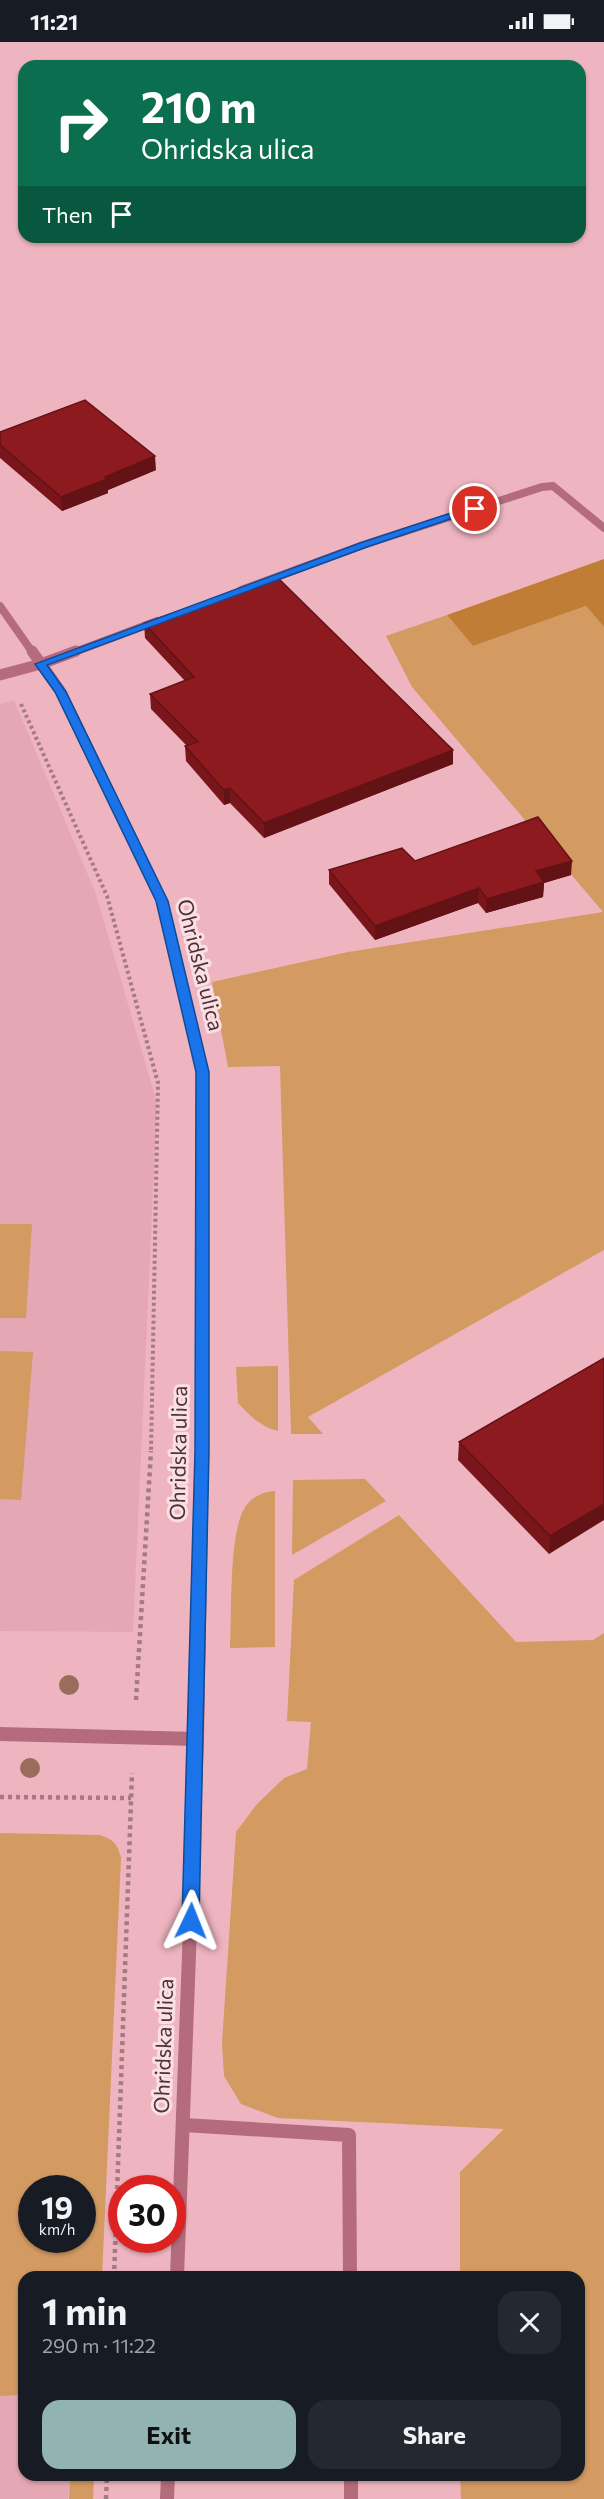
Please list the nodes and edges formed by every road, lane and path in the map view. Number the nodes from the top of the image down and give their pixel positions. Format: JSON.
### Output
{"nodes":[{"id":1,"x":604,"y":528,"type":"edge"},
{"id":2,"x":228,"y":595,"type":"edge"},
{"id":3,"x":0,"y":606,"type":"edge"},
{"id":4,"x":162,"y":619,"type":"edge"},
{"id":5,"x":41,"y":664,"type":"junction"},
{"id":6,"x":0,"y":675,"type":"edge"},
{"id":7,"x":0,"y":1734,"type":"edge"},
{"id":8,"x":133,"y":1737,"type":"junction"},
{"id":9,"x":197,"y":1739,"type":"junction"},
{"id":10,"x":0,"y":1797,"type":"edge"},
{"id":11,"x":131,"y":1798,"type":"junction"},
{"id":12,"x":184,"y":2125,"type":"junction"},
{"id":13,"x":114,"y":2271,"type":"edge"},
{"id":14,"x":177,"y":2271,"type":"edge"},
{"id":15,"x":350,"y":2271,"type":"edge"},
{"id":16,"x":107,"y":2481,"type":"edge"},
{"id":17,"x":168,"y":2481,"type":"edge"},
{"id":18,"x":351,"y":2481,"type":"edge"},
{"id":19,"x":106,"y":2499,"type":"edge"},
{"id":20,"x":167,"y":2499,"type":"edge"},
{"id":21,"x":351,"y":2499,"type":"edge"}],
"edges":[{"from":1,"to":2,"type":"street"},
{"from":3,"to":5,"type":"street","name":"Ohridska ulica"},
{"from":4,"to":5,"type":"street"},
{"from":5,"to":6,"type":"street"},
{"from":5,"to":9,"type":"street","name":"Ohridska ulica"},
{"from":6,"to":8,"type":"path"},
{"from":7,"to":8,"type":"street"},
{"from":8,"to":9,"type":"street"},
{"from":8,"to":11,"type":"path"},
{"from":9,"to":12,"type":"street","name":"Ohridska ulica"},
{"from":10,"to":11,"type":"path"},
{"from":11,"to":13,"type":"path"},
{"from":12,"to":14,"type":"street","name":"Ohridska ulica"},
{"from":12,"to":15,"type":"street"},
{"from":16,"to":19,"type":"path"},
{"from":17,"to":20,"type":"street"},
{"from":18,"to":21,"type":"street"}]}
